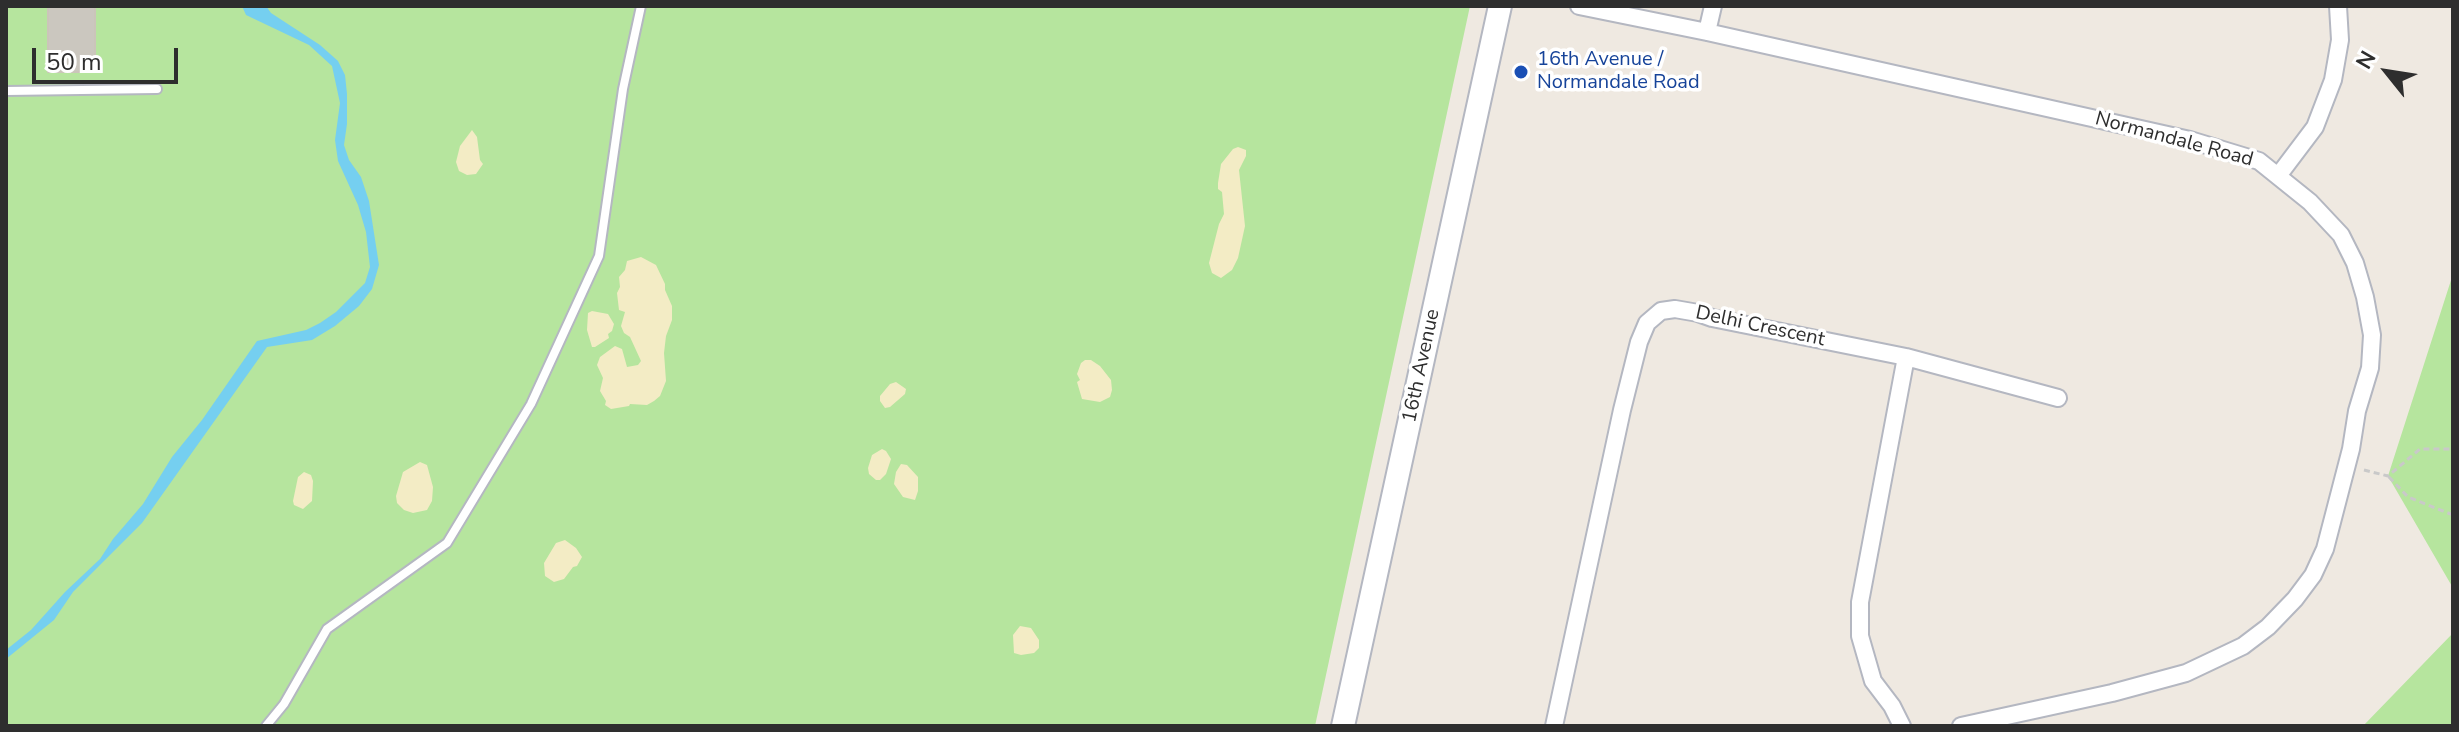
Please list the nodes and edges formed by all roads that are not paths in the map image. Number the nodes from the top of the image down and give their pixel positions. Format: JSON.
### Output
{"nodes":[{"id":1,"x":641,"y":6,"type":"edge"},
{"id":2,"x":1500,"y":6,"type":"edge"},
{"id":3,"x":1579,"y":6,"type":"edge"},
{"id":4,"x":1713,"y":6,"type":"edge"},
{"id":5,"x":2338,"y":6,"type":"edge"},
{"id":6,"x":1707,"y":32,"type":"junction"},
{"id":7,"x":157,"y":89,"type":"dead end"},
{"id":8,"x":6,"y":91,"type":"edge"},
{"id":9,"x":2278,"y":176,"type":"junction"},
{"id":10,"x":1906,"y":357,"type":"junction"},
{"id":11,"x":2058,"y":398,"type":"dead end"},
{"id":12,"x":266,"y":726,"type":"edge"},
{"id":13,"x":1343,"y":726,"type":"edge"},
{"id":14,"x":1554,"y":726,"type":"edge"},
{"id":15,"x":1902,"y":726,"type":"edge"},
{"id":16,"x":1961,"y":726,"type":"edge"}],
"edges":[{"from":1,"to":12,"type":"lane"},
{"from":2,"to":13,"type":"main road","name":"16th Avenue"},
{"from":3,"to":6,"type":"street","name":"Normandale Road"},
{"from":4,"to":6,"type":"street"},
{"from":5,"to":9,"type":"street"},
{"from":6,"to":9,"type":"street","name":"Normandale Road"},
{"from":7,"to":8,"type":"lane"},
{"from":9,"to":16,"type":"street","name":"Normandale Road"},
{"from":10,"to":11,"type":"street"},
{"from":10,"to":14,"type":"street","name":"Delhi Crescent"},
{"from":10,"to":15,"type":"street"}]}
